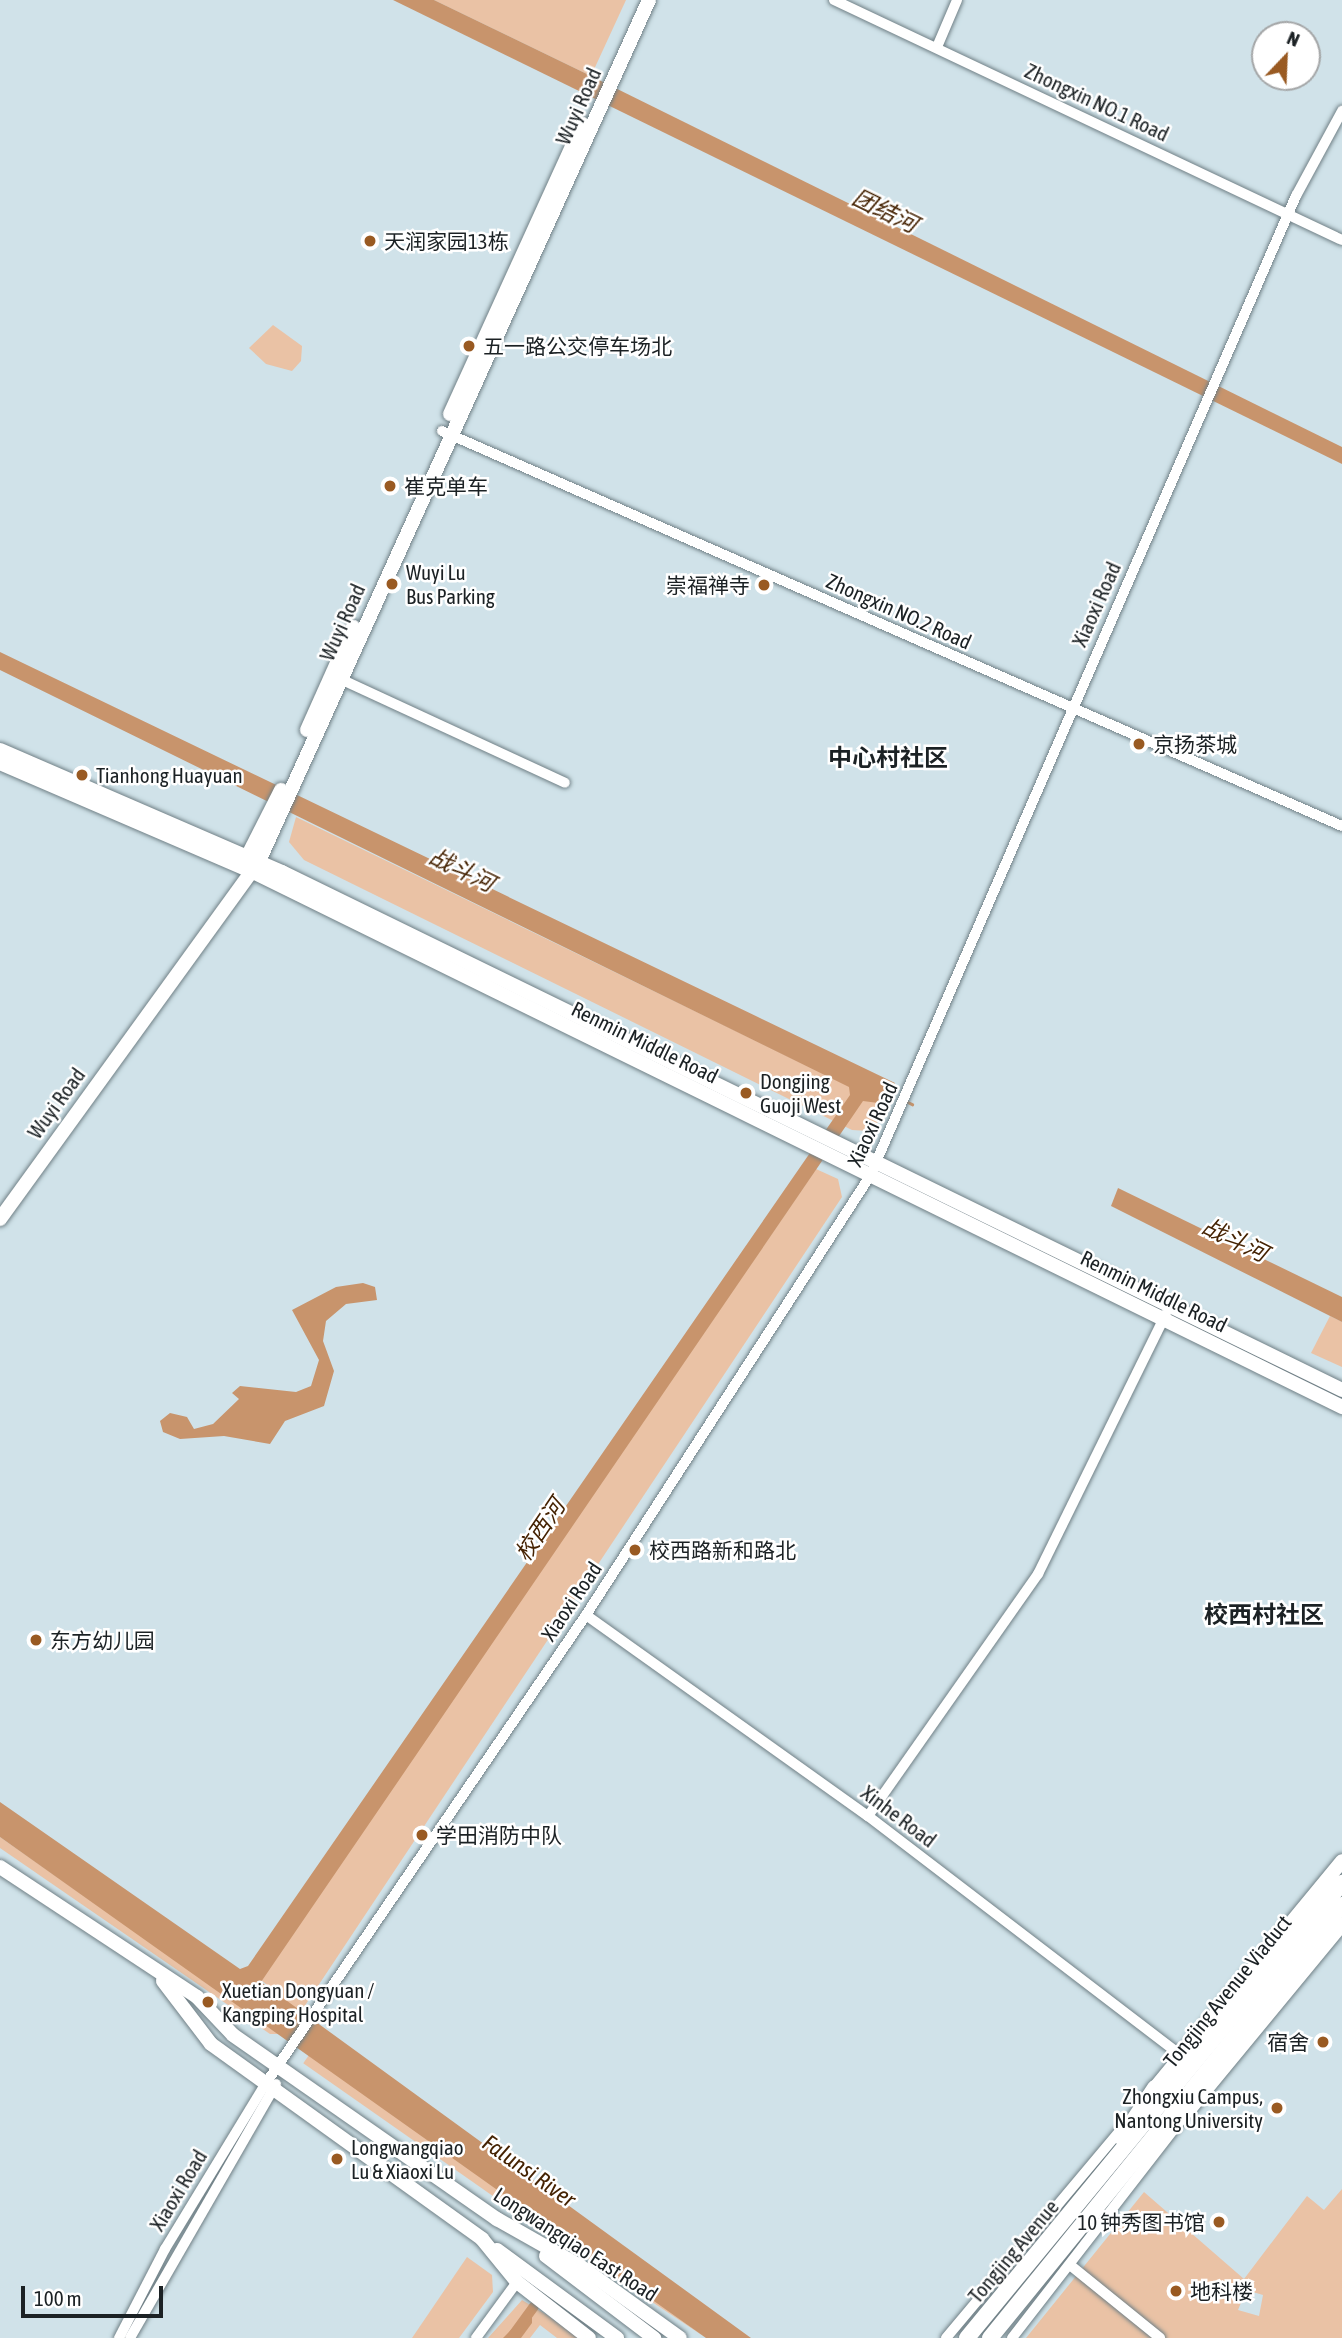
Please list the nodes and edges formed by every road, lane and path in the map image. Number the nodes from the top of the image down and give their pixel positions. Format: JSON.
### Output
{"nodes":[{"id":1,"x":639,"y":0,"type":"edge"},
{"id":2,"x":649,"y":0,"type":"edge"},
{"id":3,"x":834,"y":0,"type":"edge"},
{"id":4,"x":957,"y":0,"type":"edge"},
{"id":5,"x":937,"y":47,"type":"junction"},
{"id":6,"x":608,"y":79,"type":"junction"},
{"id":7,"x":1342,"y":111,"type":"edge"},
{"id":8,"x":1289,"y":214,"type":"junction"},
{"id":9,"x":1342,"y":240,"type":"edge"},
{"id":10,"x":446,"y":433,"type":"junction"},
{"id":11,"x":331,"y":674,"type":"junction"},
{"id":12,"x":1071,"y":707,"type":"junction"},
{"id":13,"x":0,"y":750,"type":"edge"},
{"id":14,"x":0,"y":763,"type":"edge"},
{"id":15,"x":565,"y":783,"type":"dead end"},
{"id":16,"x":288,"y":786,"type":"junction"},
{"id":17,"x":1342,"y":825,"type":"edge"},
{"id":18,"x":250,"y":864,"type":"junction"},
{"id":19,"x":874,"y":1170,"type":"junction"},
{"id":20,"x":0,"y":1206,"type":"edge"},
{"id":21,"x":0,"y":1219,"type":"edge"},
{"id":22,"x":1166,"y":1314,"type":"junction"},
{"id":23,"x":1342,"y":1390,"type":"edge"},
{"id":24,"x":1342,"y":1407,"type":"edge"},
{"id":25,"x":586,"y":1615,"type":"junction"},
{"id":26,"x":868,"y":1816,"type":"junction"},
{"id":27,"x":1342,"y":1861,"type":"edge"},
{"id":28,"x":0,"y":1867,"type":"edge"},
{"id":29,"x":1342,"y":1883,"type":"edge"},
{"id":30,"x":1342,"y":1905,"type":"edge"},
{"id":31,"x":1342,"y":1924,"type":"edge"},
{"id":32,"x":144,"y":1964,"type":"junction"},
{"id":33,"x":1259,"y":1997,"type":"junction"},
{"id":34,"x":1182,"y":2056,"type":"junction"},
{"id":35,"x":281,"y":2068,"type":"junction"},
{"id":36,"x":1155,"y":2088,"type":"junction"},
{"id":37,"x":269,"y":2090,"type":"junction"},
{"id":38,"x":1188,"y":2111,"type":"junction"},
{"id":39,"x":1090,"y":2190,"type":"junction"},
{"id":40,"x":1107,"y":2198,"type":"junction"},
{"id":41,"x":497,"y":2219,"type":"junction"},
{"id":42,"x":482,"y":2239,"type":"junction"},
{"id":43,"x":1070,"y":2265,"type":"junction"},
{"id":44,"x":517,"y":2282,"type":"junction"},
{"id":45,"x":119,"y":2338,"type":"edge"},
{"id":46,"x":130,"y":2338,"type":"edge"},
{"id":47,"x":476,"y":2338,"type":"edge"},
{"id":48,"x":589,"y":2338,"type":"edge"},
{"id":49,"x":617,"y":2338,"type":"edge"},
{"id":50,"x":654,"y":2338,"type":"edge"},
{"id":51,"x":680,"y":2338,"type":"edge"},
{"id":52,"x":946,"y":2338,"type":"edge"},
{"id":53,"x":967,"y":2338,"type":"edge"},
{"id":54,"x":990,"y":2338,"type":"edge"},
{"id":55,"x":1012,"y":2338,"type":"edge"},
{"id":56,"x":1160,"y":2338,"type":"edge"}],
"edges":[{"from":1,"to":6,"type":"main road","name":"Wuyi Road"},
{"from":2,"to":6,"type":"main road","name":"Wuyi Road"},
{"from":3,"to":5,"type":"street","name":"Zhongxin NO.1 Road"},
{"from":4,"to":5,"type":"street"},
{"from":5,"to":8,"type":"street","name":"Zhongxin NO.1 Road"},
{"from":6,"to":10,"type":"main road","name":"Wuyi Road"},
{"from":7,"to":8,"type":"street","name":"Xiaoxi Road"},
{"from":8,"to":9,"type":"street","name":"Zhongxin NO.1 Road"},
{"from":8,"to":12,"type":"street","name":"Xiaoxi Road"},
{"from":10,"to":11,"type":"main road","name":"Wuyi Road"},
{"from":10,"to":12,"type":"street","name":"Zhongxin NO.2 Road"},
{"from":10,"to":16,"type":"main road","name":"Wuyi Road"},
{"from":11,"to":15,"type":"street"},
{"from":11,"to":16,"type":"main road","name":"Wuyi Road"},
{"from":12,"to":17,"type":"street","name":"Zhongxin NO.2 Road"},
{"from":12,"to":19,"type":"street","name":"Xiaoxi Road"},
{"from":13,"to":18,"type":"main road","name":"Renmin Middle Road"},
{"from":14,"to":18,"type":"main road","name":"Renmin Middle Road"},
{"from":16,"to":18,"type":"main road","name":"Wuyi Road"},
{"from":18,"to":19,"type":"main road","name":"Renmin Middle Road"},
{"from":18,"to":20,"type":"main road","name":"Wuyi Road"},
{"from":18,"to":21,"type":"main road","name":"Wuyi Road"},
{"from":19,"to":22,"type":"main road","name":"Renmin Middle Road"},
{"from":19,"to":25,"type":"street","name":"Xiaoxi Road"},
{"from":22,"to":23,"type":"main road","name":"Renmin Middle Road"},
{"from":22,"to":24,"type":"main road","name":"Renmin Middle Road"},
{"from":22,"to":26,"type":"street"},
{"from":25,"to":26,"type":"street","name":"Xinhe Road"},
{"from":25,"to":35,"type":"street","name":"Xiaoxi Road"},
{"from":26,"to":34,"type":"street","name":"Xinhe Road"},
{"from":27,"to":34,"type":"main road"},
{"from":28,"to":32,"type":"main road","name":"Longwangqiao East Road"},
{"from":29,"to":33,"type":"highway","name":"Tongjing Avenue Viaduct"},
{"from":30,"to":33,"type":"highway","name":"Tongjing Avenue Viaduct"},
{"from":31,"to":38,"type":"main road"},
{"from":32,"to":35,"type":"main road","name":"Longwangqiao East Road"},
{"from":32,"to":37,"type":"main road","name":"Longwangqiao East Road"},
{"from":33,"to":39,"type":"highway","name":"Tongjing Avenue Viaduct"},
{"from":33,"to":40,"type":"highway","name":"Tongjing Avenue Viaduct"},
{"from":34,"to":36,"type":"main road"},
{"from":35,"to":37,"type":"street","name":"Xiaoxi Road"},
{"from":35,"to":41,"type":"main road","name":"Longwangqiao East Road"},
{"from":36,"to":39,"type":"highway"},
{"from":36,"to":52,"type":"street"},
{"from":37,"to":42,"type":"main road","name":"Longwangqiao East Road"},
{"from":37,"to":45,"type":"street","name":"Xiaoxi Road"},
{"from":37,"to":46,"type":"street","name":"Xiaoxi Road"},
{"from":38,"to":40,"type":"highway"},
{"from":38,"to":43,"type":"street"},
{"from":39,"to":53,"type":"highway","name":"Tongjing Avenue"},
{"from":40,"to":54,"type":"highway","name":"Tongjing Avenue"},
{"from":41,"to":50,"type":"main road"},
{"from":41,"to":51,"type":"main road","name":"Longwangqiao East Road"},
{"from":42,"to":44,"type":"main road","name":"Longwangqiao East Road"},
{"from":42,"to":49,"type":"main road"},
{"from":43,"to":55,"type":"street"},
{"from":43,"to":56,"type":"street"},
{"from":44,"to":47,"type":"street"},
{"from":44,"to":48,"type":"main road","name":"Longwangqiao East Road"}]}
